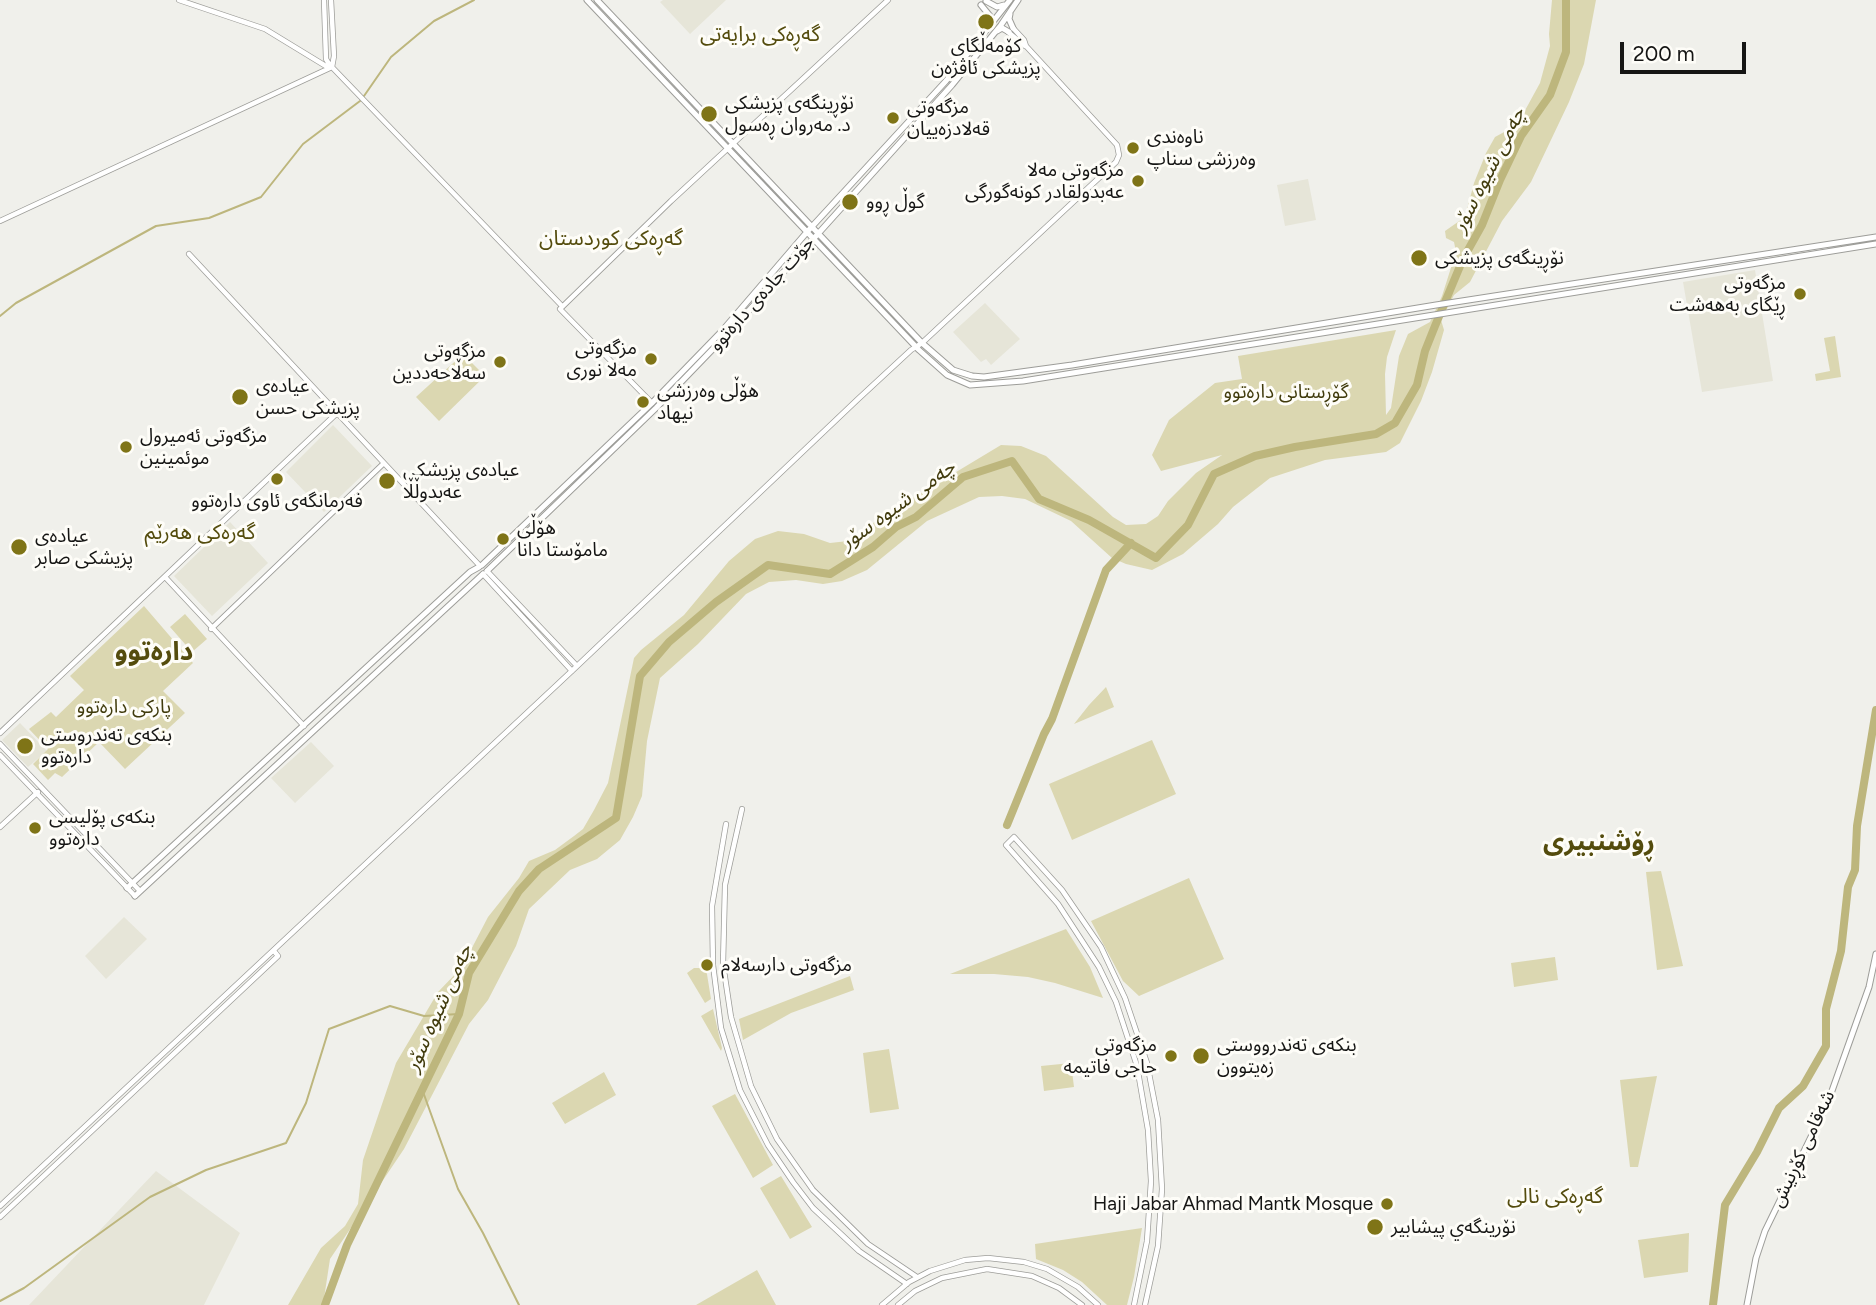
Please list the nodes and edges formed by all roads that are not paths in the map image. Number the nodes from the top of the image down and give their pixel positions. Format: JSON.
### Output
{"nodes":[{"id":1,"x":179,"y":0,"type":"edge"},
{"id":2,"x":324,"y":0,"type":"edge"},
{"id":3,"x":331,"y":0,"type":"edge"},
{"id":4,"x":587,"y":0,"type":"edge"},
{"id":5,"x":597,"y":0,"type":"edge"},
{"id":6,"x":888,"y":0,"type":"edge"},
{"id":7,"x":976,"y":0,"type":"edge"},
{"id":8,"x":1009,"y":0,"type":"edge"},
{"id":9,"x":1017,"y":1,"type":"edge"},
{"id":10,"x":984,"y":2,"type":"edge"},
{"id":11,"x":1000,"y":20,"type":"junction"},
{"id":12,"x":1011,"y":30,"type":"junction"},
{"id":13,"x":982,"y":36,"type":"junction"},
{"id":14,"x":992,"y":36,"type":"junction"},
{"id":15,"x":330,"y":68,"type":"junction"},
{"id":16,"x":658,"y":69,"type":"junction"},
{"id":17,"x":731,"y":146,"type":"junction"},
{"id":18,"x":0,"y":221,"type":"edge"},
{"id":19,"x":810,"y":229,"type":"junction"},
{"id":20,"x":815,"y":235,"type":"junction"},
{"id":21,"x":1876,"y":237,"type":"edge"},
{"id":22,"x":1876,"y":244,"type":"edge"},
{"id":23,"x":189,"y":254,"type":"dead end"},
{"id":24,"x":562,"y":306,"type":"junction"},
{"id":25,"x":919,"y":345,"type":"junction"},
{"id":26,"x":1176,"y":352,"type":"junction"},
{"id":27,"x":652,"y":403,"type":"junction"},
{"id":28,"x":336,"y":414,"type":"junction"},
{"id":29,"x":383,"y":464,"type":"junction"},
{"id":30,"x":480,"y":566,"type":"junction"},
{"id":31,"x":484,"y":573,"type":"junction"},
{"id":32,"x":166,"y":578,"type":"junction"},
{"id":33,"x":211,"y":629,"type":"junction"},
{"id":34,"x":577,"y":666,"type":"junction"},
{"id":35,"x":572,"y":671,"type":"junction"},
{"id":36,"x":304,"y":726,"type":"junction"},
{"id":37,"x":0,"y":733,"type":"edge"},
{"id":38,"x":0,"y":744,"type":"edge"},
{"id":39,"x":0,"y":755,"type":"edge"},
{"id":40,"x":246,"y":779,"type":"junction"},
{"id":41,"x":253,"y":786,"type":"junction"},
{"id":42,"x":42,"y":789,"type":"junction"},
{"id":43,"x":37,"y":793,"type":"junction"},
{"id":44,"x":742,"y":809,"type":"dead end"},
{"id":45,"x":59,"y":811,"type":"junction"},
{"id":46,"x":726,"y":824,"type":"dead end"},
{"id":47,"x":0,"y":827,"type":"edge"},
{"id":48,"x":723,"y":841,"type":"junction"},
{"id":49,"x":733,"y":842,"type":"junction"},
{"id":50,"x":132,"y":883,"type":"junction"},
{"id":51,"x":127,"y":888,"type":"junction"},
{"id":52,"x":140,"y":891,"type":"junction"},
{"id":53,"x":135,"y":896,"type":"joint"},
{"id":54,"x":1101,"y":947,"type":"junction"},
{"id":55,"x":1090,"y":953,"type":"junction"},
{"id":56,"x":276,"y":954,"type":"junction"},
{"id":57,"x":1876,"y":954,"type":"edge"},
{"id":58,"x":723,"y":964,"type":"junction"},
{"id":59,"x":713,"y":965,"type":"junction"},
{"id":60,"x":95,"y":1117,"type":"junction"},
{"id":61,"x":100,"y":1123,"type":"junction"},
{"id":62,"x":813,"y":1190,"type":"junction"},
{"id":63,"x":804,"y":1196,"type":"junction"},
{"id":64,"x":0,"y":1206,"type":"edge"},
{"id":65,"x":1150,"y":1207,"type":"junction"},
{"id":66,"x":1161,"y":1207,"type":"junction"},
{"id":67,"x":0,"y":1217,"type":"edge"},
{"id":68,"x":917,"y":1277,"type":"junction"},
{"id":69,"x":906,"y":1284,"type":"junction"},
{"id":70,"x":881,"y":1305,"type":"edge"},
{"id":71,"x":898,"y":1305,"type":"edge"},
{"id":72,"x":1082,"y":1305,"type":"edge"},
{"id":73,"x":1098,"y":1305,"type":"edge"},
{"id":74,"x":1134,"y":1305,"type":"edge"},
{"id":75,"x":1145,"y":1305,"type":"edge"},
{"id":76,"x":1747,"y":1305,"type":"edge"}],
"edges":[{"from":1,"to":15,"type":"street"},
{"from":2,"to":15,"type":"street"},
{"from":3,"to":15,"type":"street"},
{"from":4,"to":16,"type":"main road"},
{"from":5,"to":16,"type":"main road"},
{"from":6,"to":17,"type":"street"},
{"from":7,"to":10,"type":"street"},
{"from":8,"to":10,"type":"main road"},
{"from":8,"to":11,"type":"main road","name":"جۆت جادەی دارەتوو"},
{"from":9,"to":11,"type":"main road","name":"جۆت جادەی دارەتوو"},
{"from":9,"to":12,"type":"main road"},
{"from":10,"to":11,"type":"street"},
{"from":10,"to":13,"type":"main road"},
{"from":11,"to":12,"type":"street"},
{"from":11,"to":13,"type":"main road","name":"جۆت جادەی دارەتوو"},
{"from":11,"to":14,"type":"main road","name":"جۆت جادەی دارەتوو"},
{"from":12,"to":14,"type":"main road"},
{"from":12,"to":25,"type":"street"},
{"from":13,"to":19,"type":"main road","name":"جۆت جادەی دارەتوو"},
{"from":14,"to":20,"type":"main road","name":"جۆت جادەی دارەتوو"},
{"from":15,"to":18,"type":"street"},
{"from":15,"to":24,"type":"street"},
{"from":16,"to":17,"type":"main road"},
{"from":17,"to":19,"type":"main road"},
{"from":17,"to":24,"type":"street"},
{"from":19,"to":20,"type":"main road"},
{"from":19,"to":27,"type":"main road","name":"جۆت جادەی دارەتوو"},
{"from":20,"to":25,"type":"main road"},
{"from":20,"to":31,"type":"main road","name":"جۆت جادەی دارەتوو"},
{"from":21,"to":26,"type":"main road"},
{"from":22,"to":26,"type":"main road"},
{"from":23,"to":28,"type":"street"},
{"from":24,"to":27,"type":"street"},
{"from":25,"to":26,"type":"main road"},
{"from":25,"to":34,"type":"street"},
{"from":27,"to":30,"type":"main road","name":"جۆت جادەی دارەتوو"},
{"from":28,"to":29,"type":"street"},
{"from":28,"to":32,"type":"street"},
{"from":29,"to":30,"type":"street"},
{"from":29,"to":33,"type":"street"},
{"from":30,"to":31,"type":"main road"},
{"from":30,"to":36,"type":"main road","name":"جۆت جادەی دارەتوو"},
{"from":31,"to":34,"type":"street"},
{"from":31,"to":35,"type":"street"},
{"from":31,"to":41,"type":"main road","name":"جۆت جادەی دارەتوو"},
{"from":32,"to":33,"type":"street"},
{"from":32,"to":37,"type":"street"},
{"from":33,"to":36,"type":"street"},
{"from":34,"to":35,"type":"street"},
{"from":35,"to":56,"type":"street"},
{"from":36,"to":40,"type":"main road","name":"جۆت جادەی دارەتوو"},
{"from":38,"to":42,"type":"street"},
{"from":39,"to":43,"type":"street"},
{"from":40,"to":41,"type":"main road"},
{"from":40,"to":50,"type":"main road","name":"جۆت جادەی دارەتوو"},
{"from":41,"to":52,"type":"main road","name":"جۆت جادەی دارەتوو"},
{"from":42,"to":43,"type":"street"},
{"from":42,"to":45,"type":"street"},
{"from":43,"to":45,"type":"street"},
{"from":43,"to":47,"type":"street"},
{"from":44,"to":49,"type":"street"},
{"from":45,"to":50,"type":"street"},
{"from":45,"to":51,"type":"street"},
{"from":46,"to":48,"type":"street"},
{"from":48,"to":49,"type":"street"},
{"from":48,"to":59,"type":"street"},
{"from":49,"to":58,"type":"street"},
{"from":50,"to":51,"type":"main road","name":"جۆت جادەی دارەتوو"},
{"from":50,"to":52,"type":"street"},
{"from":51,"to":53,"type":"street"},
{"from":52,"to":53,"type":"main road","name":"جۆت جادەی دارەتوو"},
{"from":54,"to":55,"type":"street"},
{"from":54,"to":55,"type":"street"},
{"from":54,"to":66,"type":"street"},
{"from":55,"to":65,"type":"street"},
{"from":56,"to":60,"type":"street"},
{"from":56,"to":61,"type":"street"},
{"from":57,"to":76,"type":"main road","name":"شەقامی کۆڕنیش"},
{"from":58,"to":59,"type":"street"},
{"from":58,"to":62,"type":"street"},
{"from":59,"to":63,"type":"street"},
{"from":60,"to":61,"type":"street"},
{"from":60,"to":64,"type":"street"},
{"from":61,"to":67,"type":"street"},
{"from":62,"to":63,"type":"street"},
{"from":62,"to":68,"type":"street"},
{"from":63,"to":69,"type":"street"},
{"from":65,"to":66,"type":"street"},
{"from":65,"to":74,"type":"street"},
{"from":66,"to":75,"type":"street"},
{"from":68,"to":69,"type":"street"},
{"from":68,"to":73,"type":"street"},
{"from":69,"to":70,"type":"street"},
{"from":71,"to":72,"type":"street"}]}
